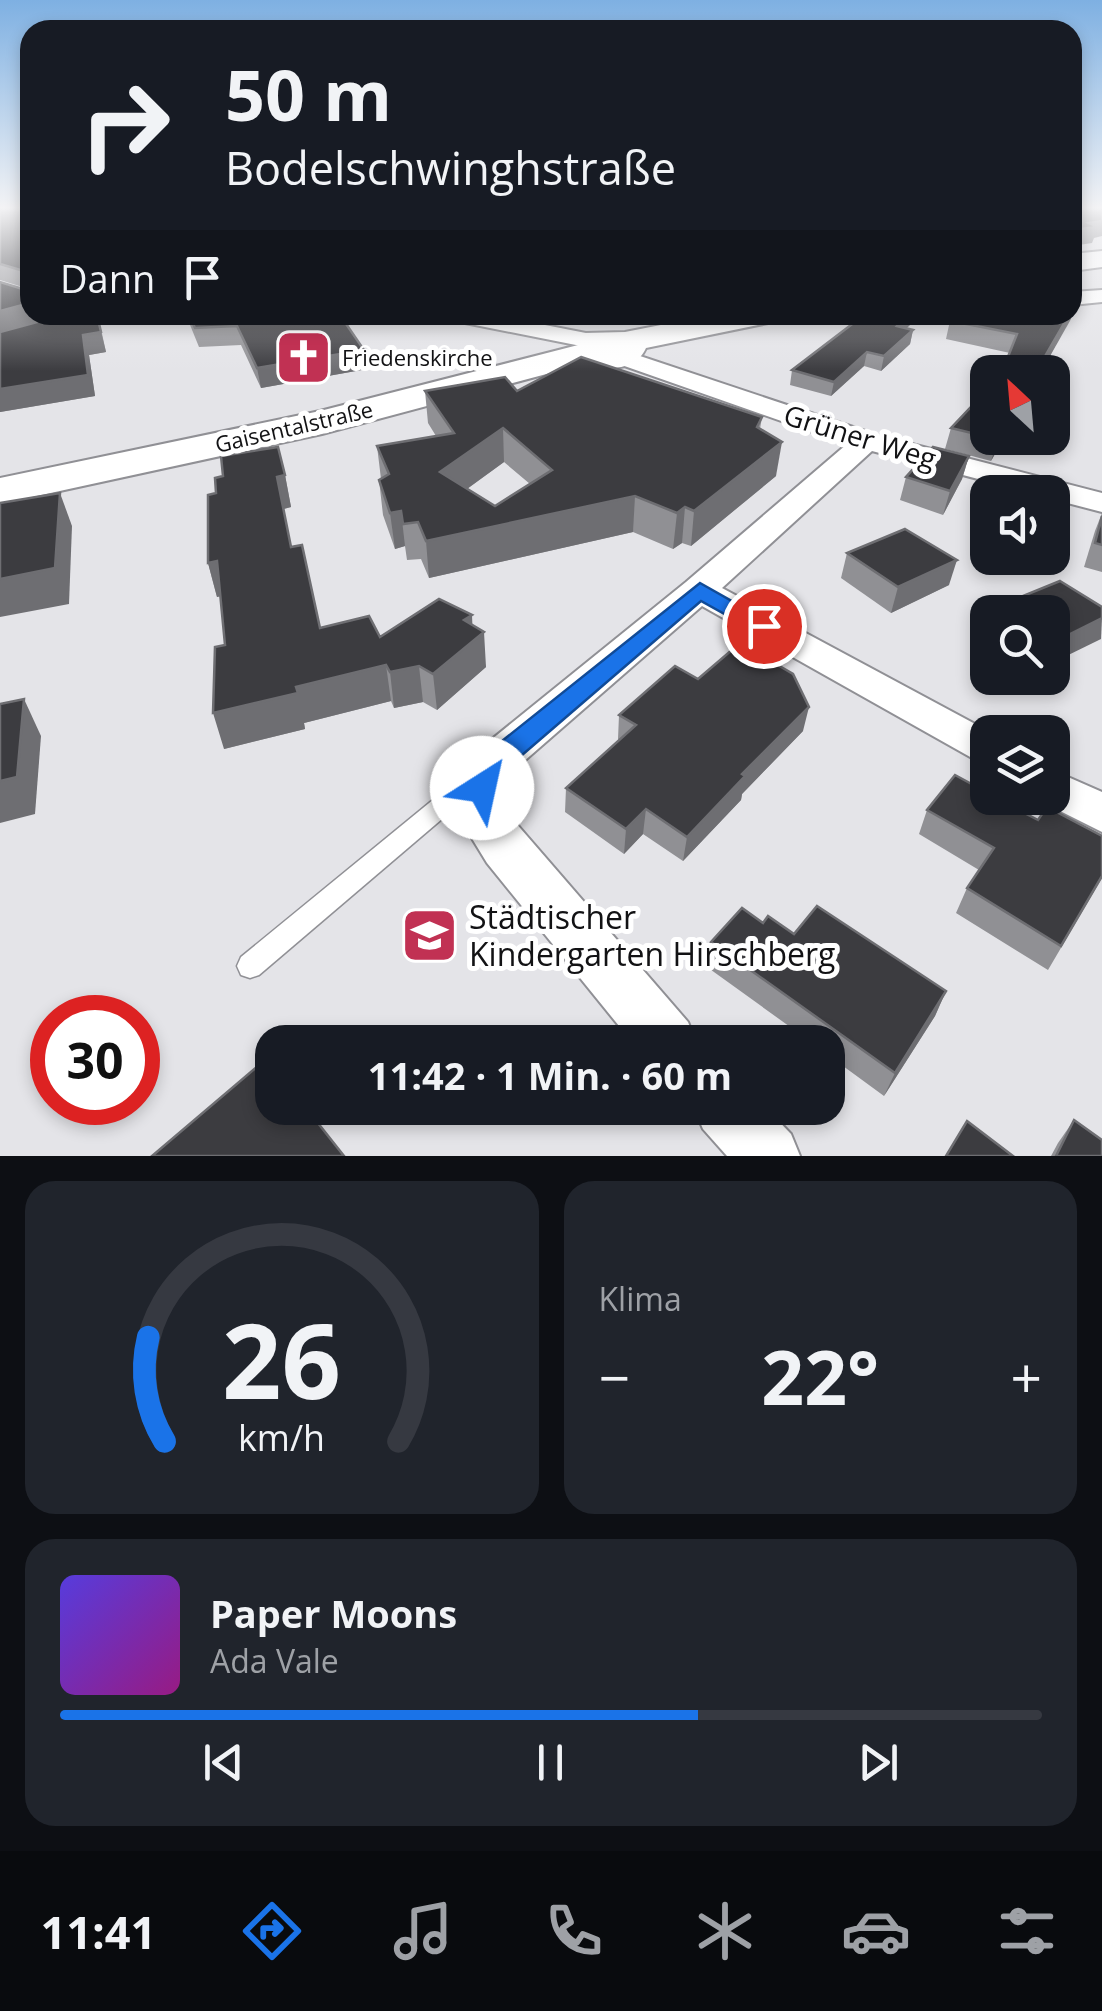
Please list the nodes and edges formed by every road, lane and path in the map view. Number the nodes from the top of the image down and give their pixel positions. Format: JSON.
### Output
{"nodes":[{"id":1,"x":504,"y":325,"type":"edge"},
{"id":2,"x":715,"y":325,"type":"edge"},
{"id":3,"x":606,"y":348,"type":"junction"},
{"id":4,"x":866,"y":441,"type":"junction"},
{"id":5,"x":0,"y":491,"type":"edge"},
{"id":6,"x":1102,"y":503,"type":"edge"},
{"id":7,"x":700,"y":590,"type":"junction"},
{"id":8,"x":970,"y":740,"type":"edge"},
{"id":9,"x":487,"y":768,"type":"junction"},
{"id":10,"x":1070,"y":797,"type":"edge"},
{"id":11,"x":1102,"y":814,"type":"edge"},
{"id":12,"x":250,"y":966,"type":"dead end"},
{"id":13,"x":654,"y":1025,"type":"edge"},
{"id":14,"x":740,"y":1125,"type":"edge"},
{"id":15,"x":769,"y":1156,"type":"edge"}],
"edges":[{"from":1,"to":3,"type":"street","name":"Grüner Weg"},
{"from":2,"to":3,"type":"main road","name":"Gaisentalstraße"},
{"from":3,"to":4,"type":"street","name":"Grüner Weg"},
{"from":3,"to":5,"type":"main road","name":"Gaisentalstraße"},
{"from":4,"to":6,"type":"street","name":"Grüner Weg"},
{"from":4,"to":7,"type":"street"},
{"from":7,"to":8,"type":"street"},
{"from":7,"to":9,"type":"street"},
{"from":9,"to":12,"type":"lane"},
{"from":9,"to":13,"type":"street"},
{"from":10,"to":11,"type":"street"},
{"from":14,"to":15,"type":"street"}]}
